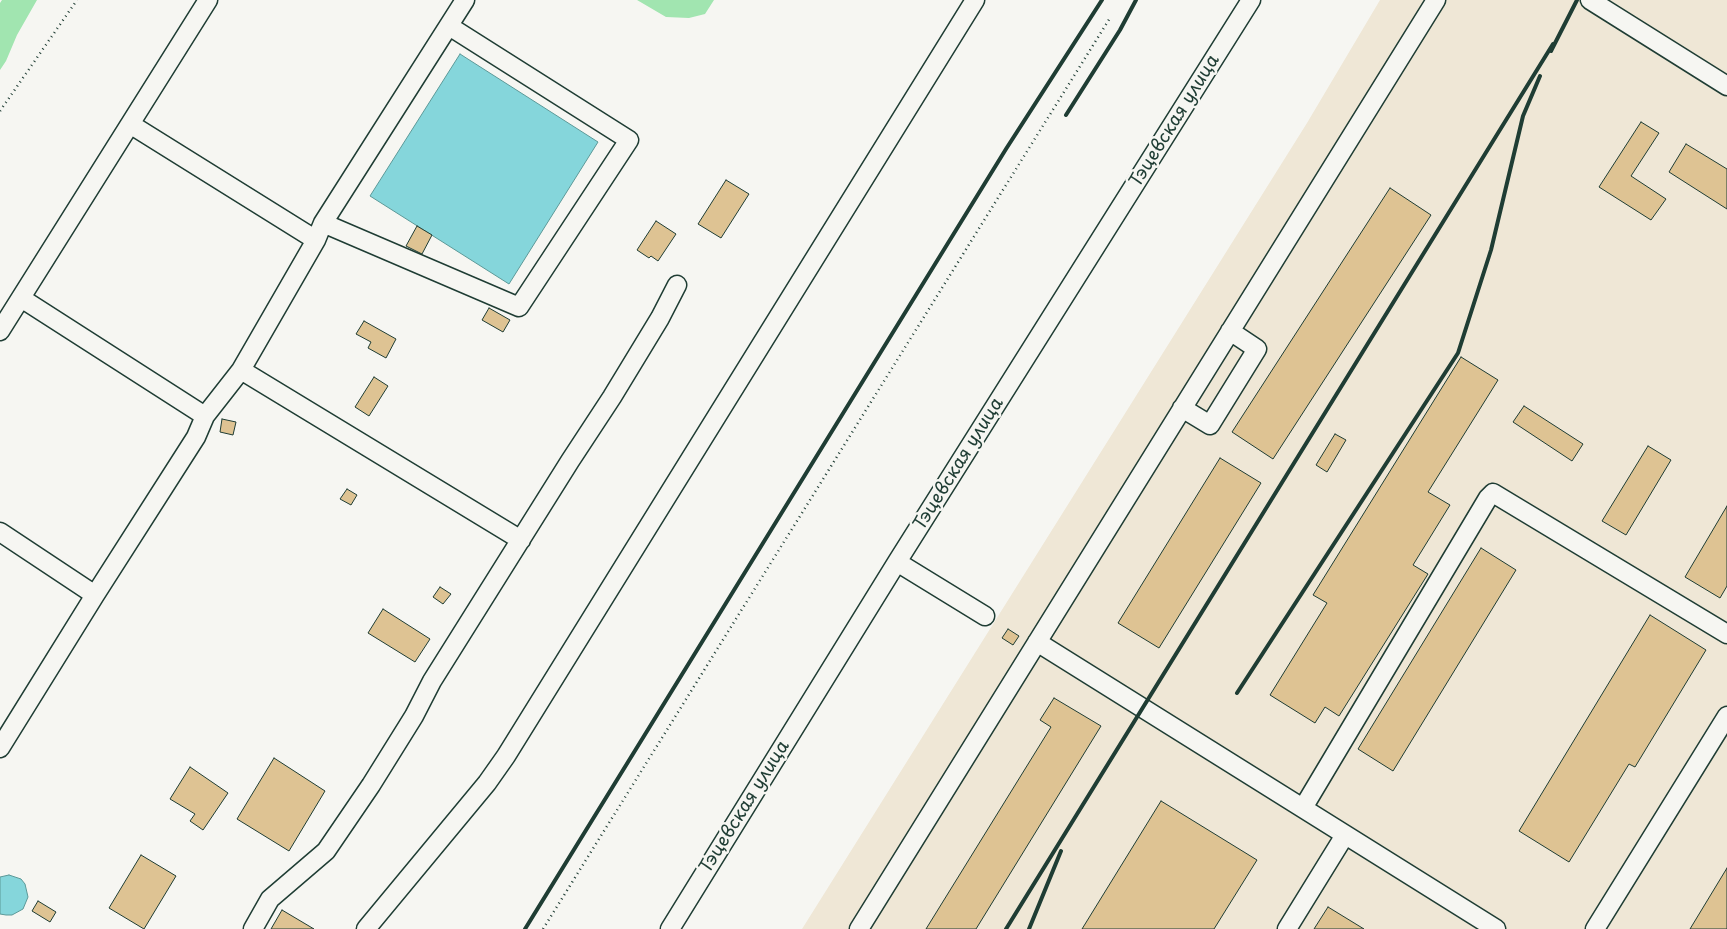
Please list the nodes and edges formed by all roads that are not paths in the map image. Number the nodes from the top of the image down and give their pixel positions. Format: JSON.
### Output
{"nodes":[{"id":1,"x":208,"y":0,"type":"edge"},
{"id":2,"x":465,"y":0,"type":"edge"},
{"id":3,"x":975,"y":0,"type":"edge"},
{"id":4,"x":1251,"y":0,"type":"edge"},
{"id":5,"x":1436,"y":0,"type":"edge"},
{"id":6,"x":1590,"y":0,"type":"edge"},
{"id":7,"x":448,"y":26,"type":"junction"},
{"id":8,"x":1727,"y":86,"type":"edge"},
{"id":9,"x":130,"y":124,"type":"junction"},
{"id":10,"x":323,"y":223,"type":"junction"},
{"id":11,"x":316,"y":240,"type":"junction"},
{"id":12,"x":677,"y":285,"type":"dead end"},
{"id":13,"x":21,"y":298,"type":"junction"},
{"id":14,"x":0,"y":331,"type":"edge"},
{"id":15,"x":1230,"y":331,"type":"junction"},
{"id":16,"x":240,"y":370,"type":"junction"},
{"id":17,"x":1182,"y":408,"type":"junction"},
{"id":18,"x":205,"y":416,"type":"junction"},
{"id":19,"x":0,"y":532,"type":"edge"},
{"id":20,"x":521,"y":540,"type":"junction"},
{"id":21,"x":897,"y":562,"type":"junction"},
{"id":22,"x":95,"y":595,"type":"junction"},
{"id":23,"x":985,"y":616,"type":"dead end"},
{"id":24,"x":1727,"y":634,"type":"edge"},
{"id":25,"x":1037,"y":642,"type":"junction"},
{"id":26,"x":1727,"y":716,"type":"edge"},
{"id":27,"x":0,"y":748,"type":"edge"},
{"id":28,"x":1303,"y":808,"type":"junction"},
{"id":29,"x":1345,"y":834,"type":"junction"},
{"id":30,"x":253,"y":929,"type":"edge"},
{"id":31,"x":366,"y":929,"type":"edge"},
{"id":32,"x":670,"y":929,"type":"edge"},
{"id":33,"x":859,"y":929,"type":"edge"},
{"id":34,"x":1287,"y":929,"type":"edge"},
{"id":35,"x":1496,"y":929,"type":"edge"},
{"id":36,"x":1595,"y":929,"type":"edge"}],
"edges":[{"from":1,"to":9,"type":"street"},
{"from":2,"to":7,"type":"street"},
{"from":3,"to":31,"type":"street"},
{"from":4,"to":21,"type":"street","name":"Тэцевская улица"},
{"from":5,"to":15,"type":"street"},
{"from":6,"to":8,"type":"street"},
{"from":7,"to":10,"type":"street"},
{"from":7,"to":10,"type":"street"},
{"from":9,"to":11,"type":"street"},
{"from":9,"to":13,"type":"street"},
{"from":10,"to":11,"type":"street"},
{"from":11,"to":16,"type":"street"},
{"from":12,"to":20,"type":"street"},
{"from":13,"to":14,"type":"street"},
{"from":13,"to":18,"type":"street"},
{"from":15,"to":17,"type":"street"},
{"from":15,"to":17,"type":"street"},
{"from":16,"to":18,"type":"street"},
{"from":16,"to":20,"type":"street"},
{"from":17,"to":25,"type":"street"},
{"from":18,"to":22,"type":"street"},
{"from":19,"to":22,"type":"street"},
{"from":20,"to":30,"type":"street"},
{"from":21,"to":23,"type":"street"},
{"from":21,"to":32,"type":"street","name":"Тэцевская улица"},
{"from":22,"to":27,"type":"street"},
{"from":24,"to":28,"type":"street"},
{"from":25,"to":28,"type":"street"},
{"from":25,"to":33,"type":"street"},
{"from":26,"to":36,"type":"street"},
{"from":28,"to":29,"type":"street"},
{"from":29,"to":34,"type":"street"},
{"from":29,"to":35,"type":"street"}]}
